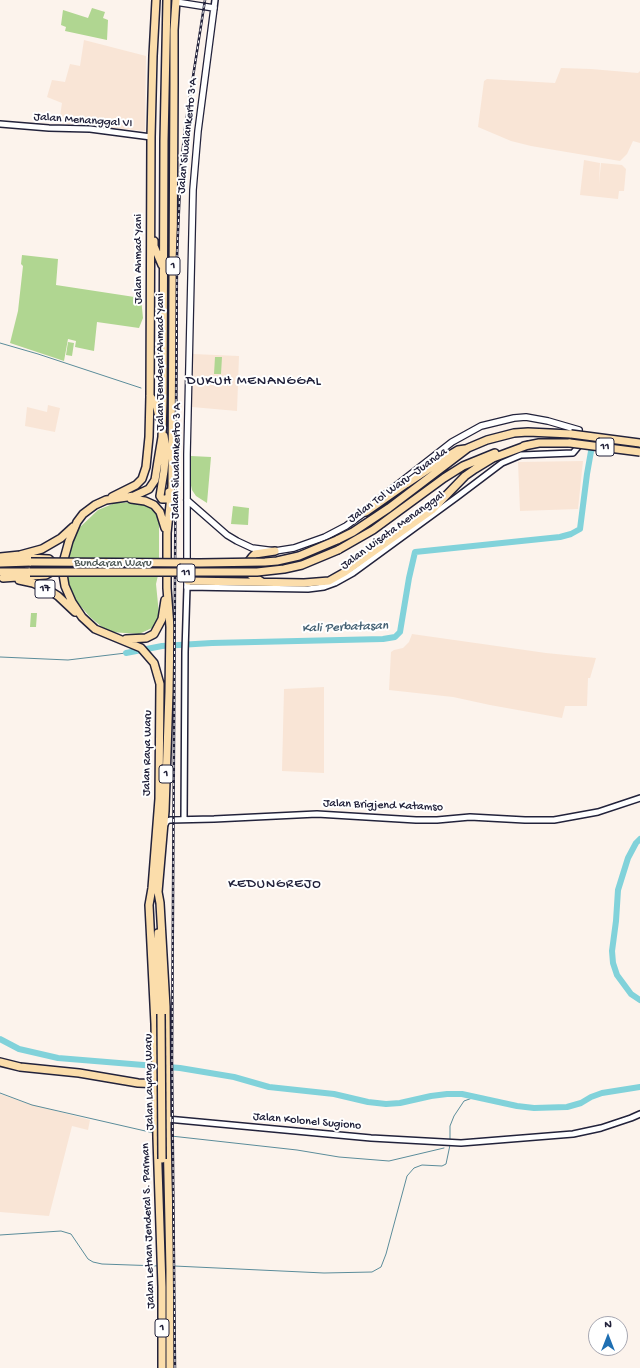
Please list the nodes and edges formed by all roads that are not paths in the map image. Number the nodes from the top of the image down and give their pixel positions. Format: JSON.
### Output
{"nodes":[{"id":1,"x":156,"y":0,"type":"edge"},
{"id":2,"x":167,"y":0,"type":"edge"},
{"id":3,"x":215,"y":0,"type":"edge"},
{"id":4,"x":176,"y":1,"type":"edge"},
{"id":5,"x":214,"y":8,"type":"junction"},
{"id":6,"x":0,"y":124,"type":"edge"},
{"id":7,"x":151,"y":136,"type":"junction"},
{"id":8,"x":151,"y":204,"type":"junction"},
{"id":9,"x":164,"y":269,"type":"junction"},
{"id":10,"x":150,"y":396,"type":"junction"},
{"id":11,"x":162,"y":427,"type":"junction"},
{"id":12,"x":579,"y":430,"type":"joint"},
{"id":13,"x":149,"y":436,"type":"junction"},
{"id":14,"x":162,"y":436,"type":"junction"},
{"id":15,"x":640,"y":442,"type":"edge"},
{"id":16,"x":528,"y":445,"type":"junction"},
{"id":17,"x":468,"y":448,"type":"junction"},
{"id":18,"x":640,"y":452,"type":"edge"},
{"id":19,"x":158,"y":461,"type":"junction"},
{"id":20,"x":172,"y":468,"type":"junction"},
{"id":21,"x":119,"y":497,"type":"junction"},
{"id":22,"x":110,"y":498,"type":"junction"},
{"id":23,"x":187,"y":500,"type":"junction"},
{"id":24,"x":366,"y":512,"type":"junction"},
{"id":25,"x":78,"y":521,"type":"junction"},
{"id":26,"x":69,"y":522,"type":"dead end"},
{"id":27,"x":167,"y":533,"type":"junction"},
{"id":28,"x":275,"y":551,"type":"junction"},
{"id":29,"x":9,"y":556,"type":"junction"},
{"id":30,"x":0,"y":557,"type":"edge"},
{"id":31,"x":0,"y":563,"type":"edge"},
{"id":32,"x":1,"y":576,"type":"edge"},
{"id":33,"x":266,"y":583,"type":"junction"},
{"id":34,"x":187,"y":584,"type":"junction"},
{"id":35,"x":167,"y":588,"type":"junction"},
{"id":36,"x":82,"y":617,"type":"junction"},
{"id":37,"x":112,"y":636,"type":"junction"},
{"id":38,"x":640,"y":798,"type":"edge"},
{"id":39,"x":165,"y":811,"type":"junction"},
{"id":40,"x":184,"y":819,"type":"junction"},
{"id":41,"x":170,"y":820,"type":"junction"},
{"id":42,"x":164,"y":826,"type":"junction"},
{"id":43,"x":155,"y":890,"type":"junction"},
{"id":44,"x":0,"y":1062,"type":"edge"},
{"id":45,"x":156,"y":1076,"type":"junction"},
{"id":46,"x":167,"y":1078,"type":"junction"},
{"id":47,"x":138,"y":1082,"type":"junction"},
{"id":48,"x":156,"y":1098,"type":"junction"},
{"id":49,"x":640,"y":1114,"type":"edge"},
{"id":50,"x":167,"y":1119,"type":"junction"},
{"id":51,"x":166,"y":1268,"type":"junction"},
{"id":52,"x":166,"y":1288,"type":"junction"},
{"id":53,"x":162,"y":1368,"type":"edge"},
{"id":54,"x":170,"y":1368,"type":"edge"}],
"edges":[{"from":1,"to":7,"type":"highway","name":"Jalan Ahmad Yani","number":"1"},
{"from":2,"to":9,"type":"highway","name":"Jalan Jenderal Ahmad Yani","number":"1"},
{"from":3,"to":5,"type":"street"},
{"from":4,"to":5,"type":"main road"},
{"from":4,"to":20,"type":"highway","name":"Jalan Jenderal Ahmad Yani","number":"1"},
{"from":5,"to":23,"type":"main road","name":"Jalan Siwalankerto 3 A"},
{"from":6,"to":7,"type":"street","name":"Jalan Menanggal VI"},
{"from":7,"to":8,"type":"highway","name":"Jalan Ahmad Yani","number":"1"},
{"from":8,"to":9,"type":"highway"},
{"from":8,"to":10,"type":"highway","name":"Jalan Ahmad Yani","number":"1"},
{"from":9,"to":11,"type":"highway","name":"Jalan Jenderal Ahmad Yani","number":"1"},
{"from":10,"to":13,"type":"highway","name":"Jalan Ahmad Yani","number":"1"},
{"from":10,"to":14,"type":"highway"},
{"from":11,"to":14,"type":"highway","name":"Jalan Jenderal Ahmad Yani","number":"1"},
{"from":11,"to":20,"type":"highway"},
{"from":12,"to":24,"type":"main road"},
{"from":12,"to":34,"type":"street","name":"Jalan Wisata Menanggal"},
{"from":13,"to":19,"type":"highway"},
{"from":13,"to":22,"type":"highway","name":"Jalan Ahmad Yani","number":"1"},
{"from":14,"to":19,"type":"highway","name":"Jalan Jenderal Ahmad Yani","number":"1"},
{"from":15,"to":17,"type":"highway","name":"Jalan Tol Waru–Juanda","number":"11","bridge":true},
{"from":16,"to":18,"type":"highway","name":"Jalan Tol Waru–Juanda","number":"11","bridge":true},
{"from":16,"to":32,"type":"highway","name":"Jalan Tol Waru–Juanda","number":"11","bridge":true},
{"from":16,"to":33,"type":"highway"},
{"from":17,"to":24,"type":"highway"},
{"from":17,"to":31,"type":"highway","name":"Jalan Tol Waru–Juanda","number":"11","bridge":true},
{"from":19,"to":21,"type":"highway","name":"Jalan Jenderal Ahmad Yani","number":"1"},
{"from":20,"to":27,"type":"highway","name":"Jalan Jenderal Ahmad Yani","number":"1"},
{"from":21,"to":22,"type":"highway","name":"Jalan Raya Waru","number":"1"},
{"from":21,"to":27,"type":"highway","number":"1"},
{"from":22,"to":25,"type":"highway","name":"Jalan Raya Waru","number":"1"},
{"from":23,"to":28,"type":"main road"},
{"from":23,"to":34,"type":"main road","name":"Jalan Siwalankerto 3 A"},
{"from":24,"to":28,"type":"main road"},
{"from":25,"to":26,"type":"highway"},
{"from":25,"to":29,"type":"highway"},
{"from":25,"to":36,"type":"highway","name":"Jalan Raya Waru","number":"1"},
{"from":27,"to":35,"type":"highway","name":"Jalan Raya Waru","number":"1"},
{"from":28,"to":33,"type":"highway"},
{"from":29,"to":30,"type":"highway"},
{"from":29,"to":32,"type":"highway"},
{"from":32,"to":36,"type":"highway","number":"17"},
{"from":33,"to":34,"type":"highway"},
{"from":34,"to":40,"type":"street","name":"Jalan Siwalankerto 3 A"},
{"from":35,"to":37,"type":"highway"},
{"from":35,"to":39,"type":"highway","name":"Jalan Raya Waru","number":"1"},
{"from":36,"to":37,"type":"highway","name":"Jalan Raya Waru","number":"1"},
{"from":37,"to":43,"type":"highway","name":"Jalan Raya Waru","number":"1"},
{"from":38,"to":40,"type":"street","name":"Jalan Brigjend Katamso"},
{"from":39,"to":41,"type":"street"},
{"from":39,"to":42,"type":"highway","name":"Jalan Raya Waru","number":"1"},
{"from":40,"to":41,"type":"street","name":"Jalan Brigjend Katamso"},
{"from":41,"to":42,"type":"street"},
{"from":42,"to":43,"type":"highway","name":"Jalan Raya Waru","number":"1"},
{"from":43,"to":45,"type":"highway","name":"Jalan Raya Waru"},
{"from":43,"to":46,"type":"highway","name":"Jalan Raya Waru"},
{"from":43,"to":51,"type":"highway","name":"Jalan Layang Waru","number":"1","bridge":true},
{"from":44,"to":47,"type":"highway"},
{"from":45,"to":46,"type":"highway"},
{"from":45,"to":47,"type":"highway"},
{"from":45,"to":47,"type":"highway"},
{"from":45,"to":48,"type":"highway","name":"Jalan Letnan Jenderal S. Parman"},
{"from":46,"to":50,"type":"highway","name":"Jalan Letnan Jenderal S. Parman"},
{"from":47,"to":48,"type":"highway"},
{"from":48,"to":51,"type":"highway","name":"Jalan Letnan Jenderal S. Parman"},
{"from":49,"to":50,"type":"street","name":"Jalan Kolonel Sugiono"},
{"from":50,"to":51,"type":"highway","name":"Jalan Letnan Jenderal S. Parman"},
{"from":51,"to":52,"type":"highway","name":"Jalan Layang Waru","number":"1"},
{"from":52,"to":53,"type":"highway","name":"Jalan Letnan Jenderal S. Parman","number":"1"},
{"from":52,"to":54,"type":"highway","number":"1"}]}
